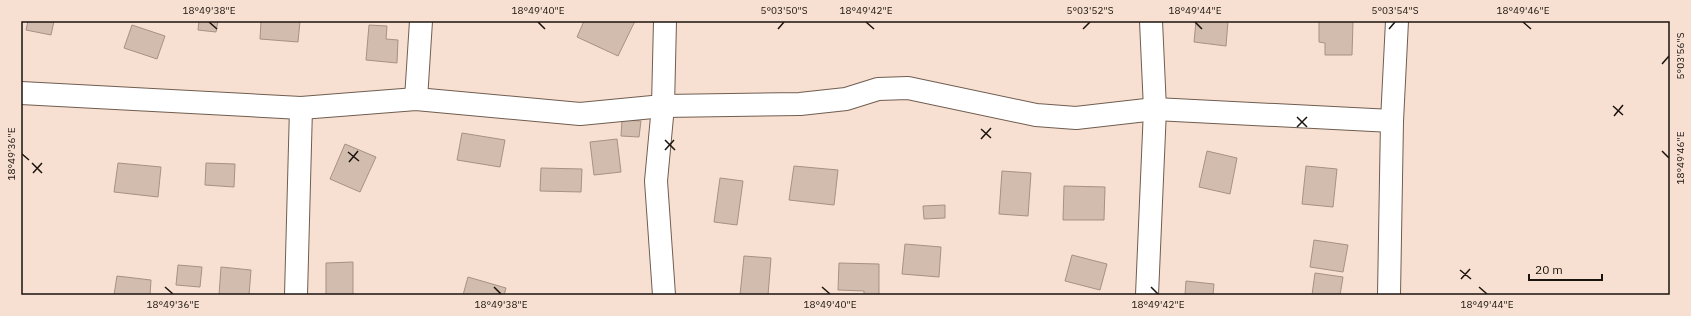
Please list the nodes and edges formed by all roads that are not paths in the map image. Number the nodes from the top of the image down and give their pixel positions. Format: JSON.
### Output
{"nodes":[{"id":1,"x":421,"y":21,"type":"edge"},
{"id":2,"x":665,"y":21,"type":"edge"},
{"id":3,"x":1151,"y":21,"type":"edge"},
{"id":4,"x":1397,"y":21,"type":"edge"},
{"id":5,"x":21,"y":93,"type":"edge"},
{"id":6,"x":416,"y":99,"type":"junction"},
{"id":7,"x":662,"y":106,"type":"junction"},
{"id":8,"x":301,"y":108,"type":"junction"},
{"id":9,"x":1155,"y":109,"type":"junction"},
{"id":10,"x":1392,"y":121,"type":"junction"},
{"id":11,"x":296,"y":295,"type":"edge"},
{"id":12,"x":664,"y":295,"type":"edge"},
{"id":13,"x":1147,"y":295,"type":"edge"},
{"id":14,"x":1389,"y":295,"type":"edge"}],
"edges":[{"from":1,"to":6,"type":"street"},
{"from":2,"to":7,"type":"street"},
{"from":3,"to":9,"type":"street"},
{"from":4,"to":10,"type":"street"},
{"from":5,"to":8,"type":"street"},
{"from":6,"to":7,"type":"street"},
{"from":6,"to":8,"type":"street"},
{"from":7,"to":9,"type":"street"},
{"from":7,"to":12,"type":"street"},
{"from":8,"to":11,"type":"street"},
{"from":9,"to":10,"type":"street"},
{"from":9,"to":13,"type":"street"},
{"from":10,"to":14,"type":"street"}]}
